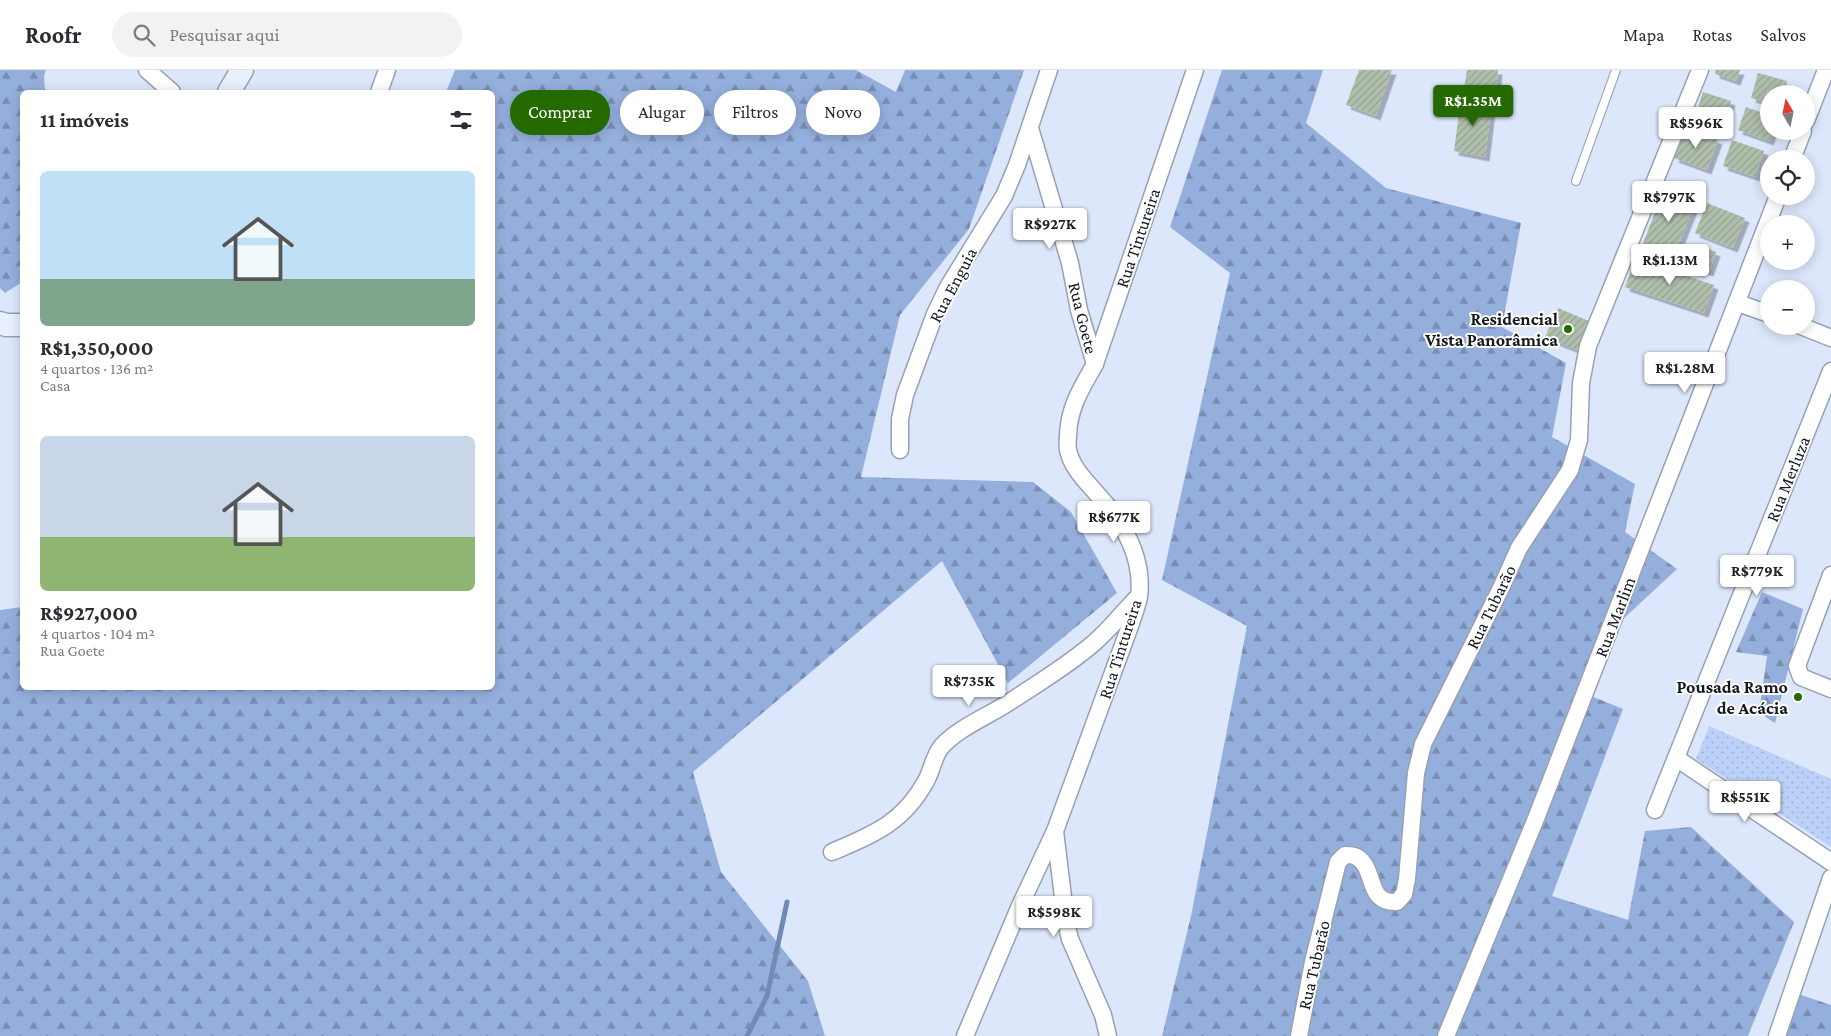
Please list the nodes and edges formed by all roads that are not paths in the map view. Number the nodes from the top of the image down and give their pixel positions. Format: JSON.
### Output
{"nodes":[{"id":1,"x":147,"y":70,"type":"edge"},
{"id":2,"x":242,"y":70,"type":"edge"},
{"id":3,"x":388,"y":70,"type":"edge"},
{"id":4,"x":1049,"y":70,"type":"edge"},
{"id":5,"x":1195,"y":70,"type":"edge"},
{"id":6,"x":1616,"y":70,"type":"edge"},
{"id":7,"x":1700,"y":70,"type":"edge"},
{"id":8,"x":1826,"y":70,"type":"edge"},
{"id":9,"x":170,"y":90,"type":"edge"},
{"id":10,"x":230,"y":90,"type":"edge"},
{"id":11,"x":380,"y":90,"type":"edge"},
{"id":12,"x":1815,"y":99,"type":"edge"},
{"id":13,"x":1030,"y":128,"type":"junction"},
{"id":14,"x":1576,"y":181,"type":"dead end"},
{"id":15,"x":1775,"y":205,"type":"edge"},
{"id":16,"x":1738,"y":303,"type":"junction"},
{"id":17,"x":1760,"y":311,"type":"edge"},
{"id":18,"x":0,"y":323,"type":"edge"},
{"id":19,"x":20,"y":325,"type":"edge"},
{"id":20,"x":1815,"y":332,"type":"edge"},
{"id":21,"x":0,"y":337,"type":"edge"},
{"id":22,"x":20,"y":337,"type":"edge"},
{"id":23,"x":1831,"y":338,"type":"edge"},
{"id":24,"x":1095,"y":364,"type":"junction"},
{"id":25,"x":1831,"y":371,"type":"edge"},
{"id":26,"x":900,"y":450,"type":"dead end"},
{"id":27,"x":1831,"y":575,"type":"edge"},
{"id":28,"x":1139,"y":596,"type":"junction"},
{"id":29,"x":1831,"y":689,"type":"edge"},
{"id":30,"x":1676,"y":758,"type":"junction"},
{"id":31,"x":1655,"y":810,"type":"dead end"},
{"id":32,"x":1054,"y":831,"type":"junction"},
{"id":33,"x":832,"y":852,"type":"dead end"},
{"id":34,"x":1831,"y":862,"type":"edge"},
{"id":35,"x":1831,"y":878,"type":"edge"},
{"id":36,"x":965,"y":1036,"type":"edge"},
{"id":37,"x":1108,"y":1036,"type":"edge"},
{"id":38,"x":1298,"y":1036,"type":"edge"},
{"id":39,"x":1446,"y":1036,"type":"edge"},
{"id":40,"x":1777,"y":1036,"type":"edge"}],
"edges":[{"from":1,"to":9,"type":"street"},
{"from":2,"to":10,"type":"main road"},
{"from":3,"to":11,"type":"street"},
{"from":4,"to":13,"type":"street","name":"Rua Enguia"},
{"from":5,"to":24,"type":"street","name":"Rua Tintureira"},
{"from":6,"to":14,"type":"lane"},
{"from":7,"to":38,"type":"street","name":"Rua Tubarão"},
{"from":8,"to":12,"type":"street"},
{"from":13,"to":24,"type":"street","name":"Rua Goete"},
{"from":13,"to":26,"type":"street","name":"Rua Enguia"},
{"from":15,"to":16,"type":"street","name":"Rua Marlim"},
{"from":16,"to":17,"type":"street"},
{"from":16,"to":39,"type":"street","name":"Rua Marlim"},
{"from":18,"to":19,"type":"main road"},
{"from":20,"to":23,"type":"street"},
{"from":21,"to":22,"type":"main road"},
{"from":24,"to":28,"type":"street","name":"Rua Tintureira"},
{"from":25,"to":30,"type":"street","name":"Rua Merluza"},
{"from":27,"to":29,"type":"street"},
{"from":28,"to":32,"type":"street","name":"Rua Tintureira"},
{"from":28,"to":33,"type":"street"},
{"from":30,"to":31,"type":"street","name":"Rua Merluza"},
{"from":30,"to":34,"type":"street"},
{"from":32,"to":36,"type":"street","name":"Rua Tintureira"},
{"from":32,"to":37,"type":"street"},
{"from":35,"to":40,"type":"street"}]}
